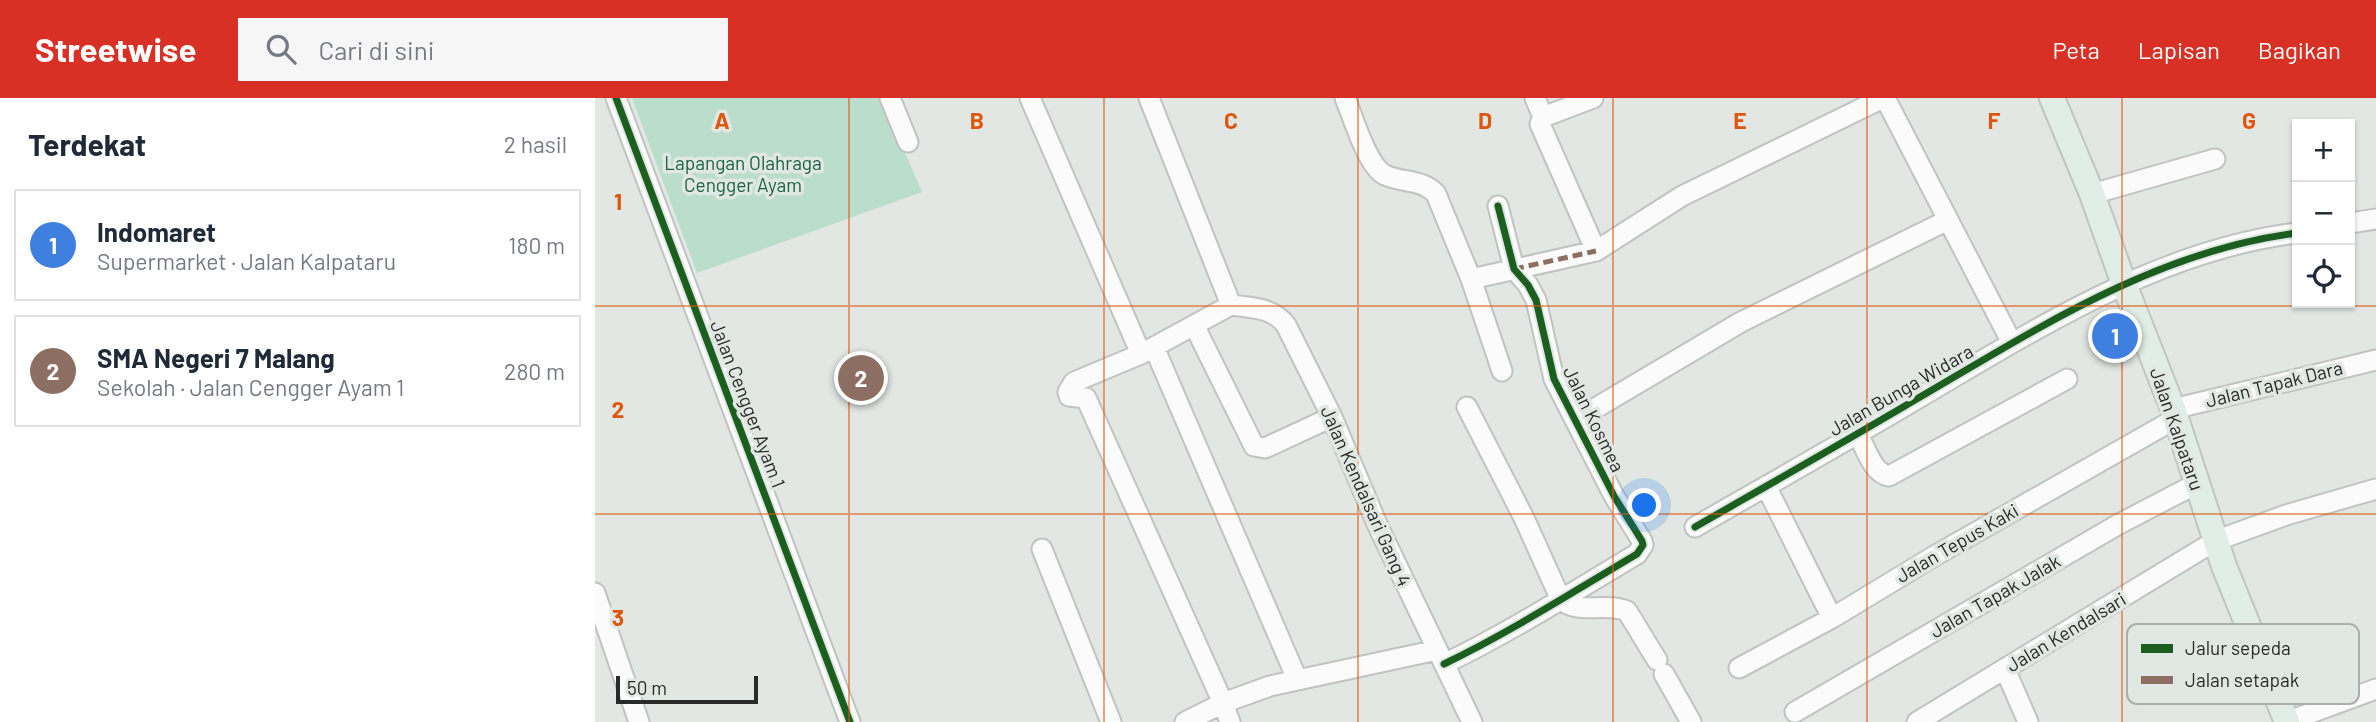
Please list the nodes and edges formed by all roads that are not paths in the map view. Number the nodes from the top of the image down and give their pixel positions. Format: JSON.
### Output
{"nodes":[{"id":1,"x":616,"y":98,"type":"edge"},
{"id":2,"x":890,"y":98,"type":"edge"},
{"id":3,"x":1030,"y":98,"type":"edge"},
{"id":4,"x":1149,"y":98,"type":"edge"},
{"id":5,"x":1345,"y":98,"type":"edge"},
{"id":6,"x":1535,"y":98,"type":"edge"},
{"id":7,"x":1593,"y":98,"type":"edge"},
{"id":8,"x":1884,"y":98,"type":"edge"},
{"id":9,"x":2052,"y":98,"type":"edge"},
{"id":10,"x":1543,"y":117,"type":"junction"},
{"id":11,"x":908,"y":142,"type":"dead end"},
{"id":12,"x":2215,"y":159,"type":"dead end"},
{"id":13,"x":2092,"y":194,"type":"junction"},
{"id":14,"x":1498,"y":206,"type":"dead end"},
{"id":15,"x":2376,"y":219,"type":"edge"},
{"id":16,"x":1948,"y":220,"type":"junction"},
{"id":17,"x":2355,"y":222,"type":"edge"},
{"id":18,"x":2292,"y":234,"type":"edge"},
{"id":19,"x":1596,"y":251,"type":"junction"},
{"id":20,"x":1518,"y":269,"type":"junction"},
{"id":21,"x":1471,"y":279,"type":"junction"},
{"id":22,"x":2124,"y":284,"type":"junction"},
{"id":23,"x":1231,"y":305,"type":"junction"},
{"id":24,"x":1194,"y":325,"type":"junction"},
{"id":25,"x":2012,"y":343,"type":"junction"},
{"id":26,"x":1148,"y":351,"type":"junction"},
{"id":27,"x":2376,"y":360,"type":"edge"},
{"id":28,"x":1502,"y":371,"type":"dead end"},
{"id":29,"x":2067,"y":379,"type":"dead end"},
{"id":30,"x":1467,"y":407,"type":"dead end"},
{"id":31,"x":1594,"y":409,"type":"dead end"},
{"id":32,"x":2174,"y":414,"type":"junction"},
{"id":33,"x":1332,"y":417,"type":"junction"},
{"id":34,"x":1859,"y":434,"type":"junction"},
{"id":35,"x":2196,"y":484,"type":"junction"},
{"id":36,"x":1766,"y":486,"type":"junction"},
{"id":37,"x":2376,"y":489,"type":"edge"},
{"id":38,"x":1695,"y":527,"type":"dead end"},
{"id":39,"x":2215,"y":541,"type":"junction"},
{"id":40,"x":1042,"y":549,"type":"dead end"},
{"id":41,"x":595,"y":593,"type":"edge"},
{"id":42,"x":1561,"y":600,"type":"junction"},
{"id":43,"x":1832,"y":618,"type":"junction"},
{"id":44,"x":2248,"y":624,"type":"edge"},
{"id":45,"x":1440,"y":657,"type":"junction"},
{"id":46,"x":1739,"y":668,"type":"dead end"},
{"id":47,"x":2005,"y":669,"type":"junction"},
{"id":48,"x":1297,"y":679,"type":"junction"},
{"id":49,"x":2376,"y":688,"type":"edge"},
{"id":50,"x":2359,"y":694,"type":"edge"},
{"id":51,"x":1223,"y":703,"type":"junction"},
{"id":52,"x":2279,"y":704,"type":"edge"},
{"id":53,"x":2334,"y":704,"type":"edge"},
{"id":54,"x":1795,"y":712,"type":"dead end"},
{"id":55,"x":639,"y":722,"type":"edge"},
{"id":56,"x":850,"y":722,"type":"edge"},
{"id":57,"x":1111,"y":722,"type":"edge"},
{"id":58,"x":1185,"y":722,"type":"edge"},
{"id":59,"x":1230,"y":722,"type":"edge"},
{"id":60,"x":1472,"y":722,"type":"edge"},
{"id":61,"x":1691,"y":722,"type":"edge"},
{"id":62,"x":1917,"y":722,"type":"edge"},
{"id":63,"x":2028,"y":722,"type":"edge"},
{"id":64,"x":2286,"y":722,"type":"edge"}],
"edges":[{"from":1,"to":56,"type":"street","name":"Jalan Cengger Ayam 1"},
{"from":2,"to":11,"type":"street"},
{"from":3,"to":26,"type":"street"},
{"from":4,"to":23,"type":"street"},
{"from":5,"to":21,"type":"street"},
{"from":6,"to":10,"type":"street"},
{"from":7,"to":10,"type":"street"},
{"from":8,"to":16,"type":"street"},
{"from":8,"to":19,"type":"street"},
{"from":9,"to":13,"type":"main road","name":"Jalan Kalpataru"},
{"from":10,"to":19,"type":"street"},
{"from":12,"to":13,"type":"street"},
{"from":13,"to":22,"type":"main road","name":"Jalan Kalpataru"},
{"from":14,"to":20,"type":"street"},
{"from":15,"to":17,"type":"street"},
{"from":16,"to":25,"type":"street"},
{"from":16,"to":31,"type":"street"},
{"from":18,"to":22,"type":"street","name":"Jalan Bunga Widara"},
{"from":19,"to":20,"type":"street"},
{"from":20,"to":21,"type":"street"},
{"from":20,"to":42,"type":"street","name":"Jalan Kosmea"},
{"from":21,"to":28,"type":"street"},
{"from":22,"to":25,"type":"street","name":"Jalan Bunga Widara"},
{"from":22,"to":32,"type":"main road","name":"Jalan Kalpataru"},
{"from":23,"to":24,"type":"street"},
{"from":23,"to":33,"type":"street","name":"Jalan Kendalsari Gang 4"},
{"from":24,"to":26,"type":"street"},
{"from":24,"to":33,"type":"street"},
{"from":25,"to":34,"type":"street","name":"Jalan Bunga Widara"},
{"from":26,"to":48,"type":"street"},
{"from":26,"to":51,"type":"street"},
{"from":27,"to":32,"type":"street","name":"Jalan Tapak Dara"},
{"from":29,"to":34,"type":"street"},
{"from":30,"to":42,"type":"street"},
{"from":32,"to":35,"type":"main road","name":"Jalan Kalpataru"},
{"from":32,"to":43,"type":"street","name":"Jalan Tepus Kaki"},
{"from":33,"to":45,"type":"street","name":"Jalan Kendalsari Gang 4"},
{"from":34,"to":36,"type":"street","name":"Jalan Bunga Widara"},
{"from":35,"to":39,"type":"main road","name":"Jalan Kalpataru"},
{"from":35,"to":54,"type":"street","name":"Jalan Tapak Jalak"},
{"from":36,"to":38,"type":"street","name":"Jalan Bunga Widara"},
{"from":36,"to":43,"type":"street"},
{"from":37,"to":39,"type":"street","name":"Jalan Kendalsari"},
{"from":39,"to":44,"type":"main road","name":"Jalan Kalpataru"},
{"from":39,"to":47,"type":"street","name":"Jalan Kendalsari"},
{"from":40,"to":57,"type":"street"},
{"from":41,"to":55,"type":"street"},
{"from":42,"to":45,"type":"street"},
{"from":42,"to":61,"type":"street"},
{"from":43,"to":46,"type":"street","name":"Jalan Tepus Kaki"},
{"from":45,"to":48,"type":"street"},
{"from":45,"to":60,"type":"street","name":"Jalan Kendalsari Gang 4"},
{"from":47,"to":62,"type":"street","name":"Jalan Kendalsari"},
{"from":47,"to":63,"type":"street"},
{"from":48,"to":51,"type":"street"},
{"from":49,"to":50,"type":"street"},
{"from":51,"to":58,"type":"street"},
{"from":51,"to":59,"type":"street"},
{"from":52,"to":64,"type":"main road","name":"Jalan Kalpataru"},
{"from":53,"to":64,"type":"street"}]}
